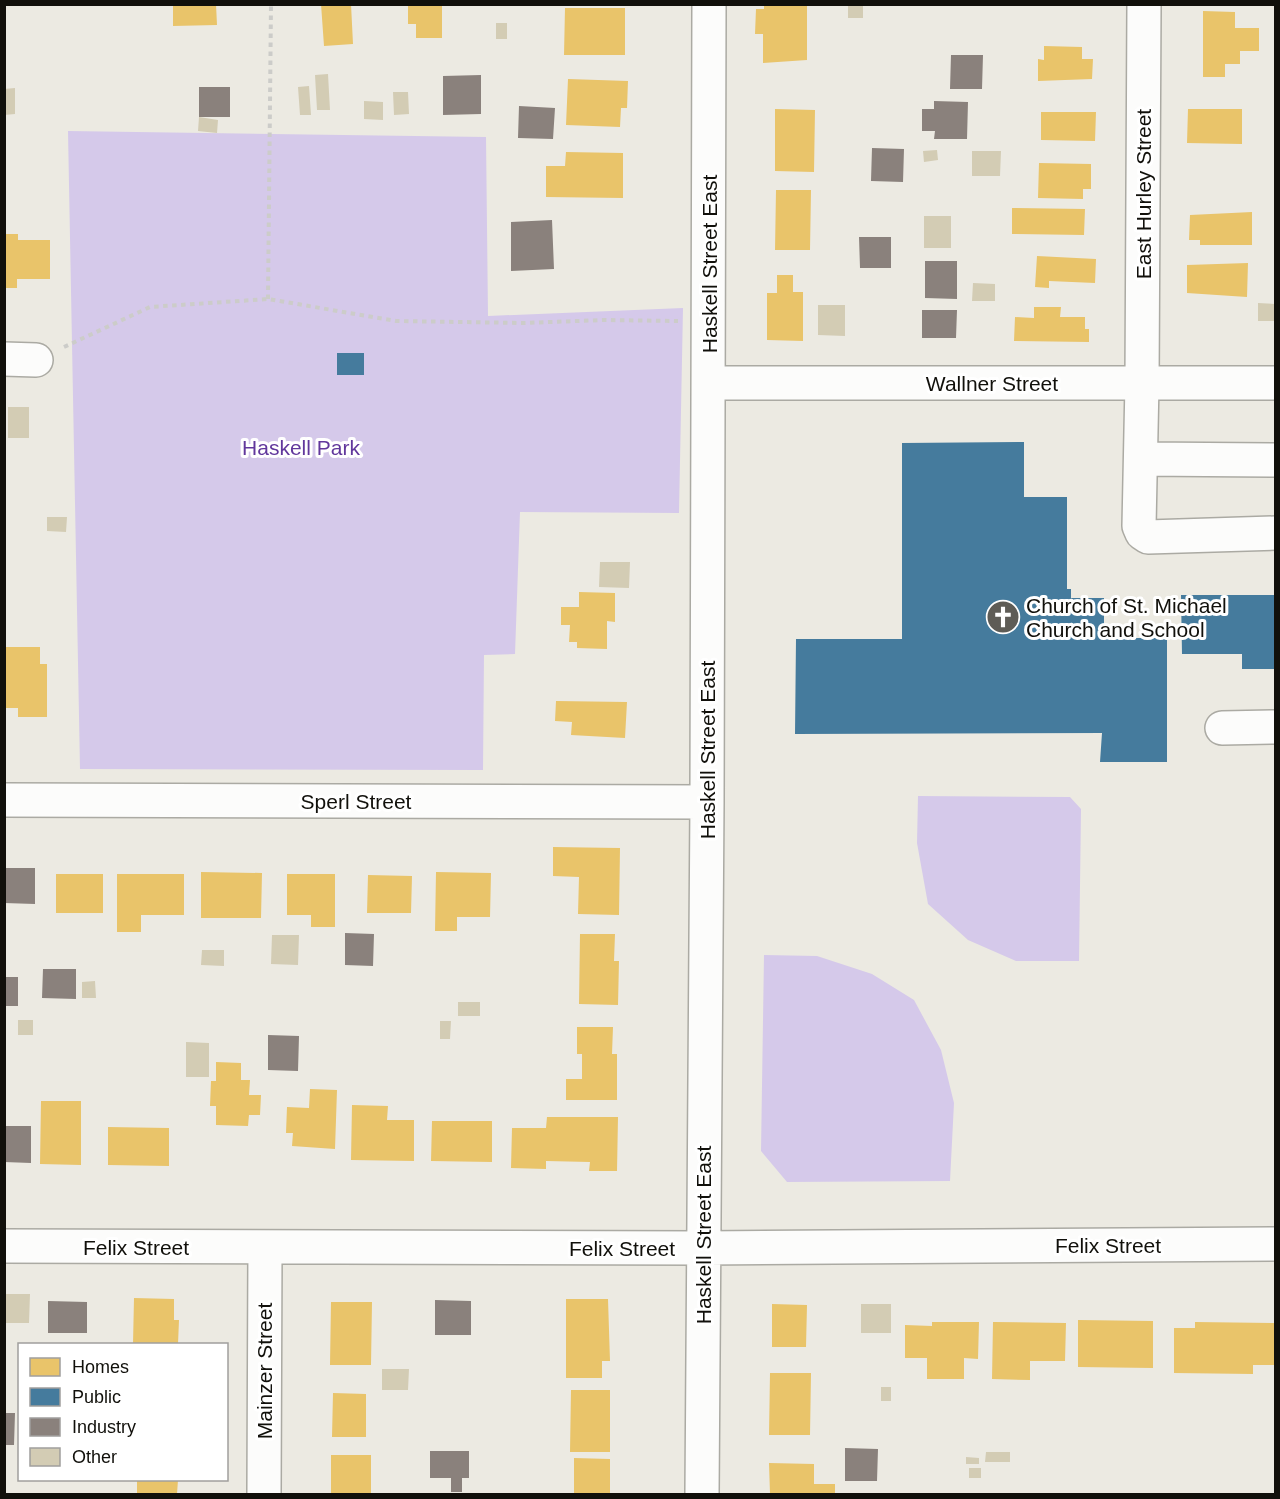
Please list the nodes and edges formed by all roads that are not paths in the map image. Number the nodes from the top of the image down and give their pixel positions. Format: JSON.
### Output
{"nodes":[{"id":1,"x":709,"y":4,"type":"edge"},
{"id":2,"x":1144,"y":4,"type":"edge"},
{"id":3,"x":709,"y":382,"type":"junction"},
{"id":4,"x":1142,"y":383,"type":"junction"},
{"id":5,"x":1275,"y":383,"type":"edge"},
{"id":6,"x":1141,"y":459,"type":"junction"},
{"id":7,"x":1275,"y":460,"type":"edge"},
{"id":8,"x":1275,"y":533,"type":"edge"},
{"id":9,"x":1275,"y":727,"type":"edge"},
{"id":10,"x":1222,"y":728,"type":"dead end"},
{"id":11,"x":4,"y":800,"type":"edge"},
{"id":12,"x":707,"y":802,"type":"junction"},
{"id":13,"x":1275,"y":1244,"type":"edge"},
{"id":14,"x":4,"y":1246,"type":"edge"},
{"id":15,"x":265,"y":1247,"type":"junction"},
{"id":16,"x":703,"y":1248,"type":"junction"},
{"id":17,"x":264,"y":1494,"type":"edge"},
{"id":18,"x":702,"y":1494,"type":"edge"}],
"edges":[{"from":1,"to":3,"type":"street","name":"Haskell Street East"},
{"from":2,"to":4,"type":"street","name":"East Hurley Street"},
{"from":3,"to":4,"type":"street","name":"Wallner Street"},
{"from":3,"to":12,"type":"street","name":"Haskell Street East"},
{"from":4,"to":5,"type":"street","name":"Wallner Street"},
{"from":4,"to":6,"type":"street","name":"East Hurley Street"},
{"from":6,"to":7,"type":"street"},
{"from":6,"to":8,"type":"street","name":"East Hurley Street"},
{"from":9,"to":10,"type":"street"},
{"from":11,"to":12,"type":"street","name":"Sperl Street"},
{"from":12,"to":16,"type":"street","name":"Haskell Street East"},
{"from":13,"to":16,"type":"street","name":"Felix Street"},
{"from":14,"to":15,"type":"street","name":"Felix Street"},
{"from":15,"to":16,"type":"street","name":"Felix Street"},
{"from":15,"to":17,"type":"street","name":"Mainzer Street"},
{"from":16,"to":18,"type":"street","name":"Haskell Street East"}]}
